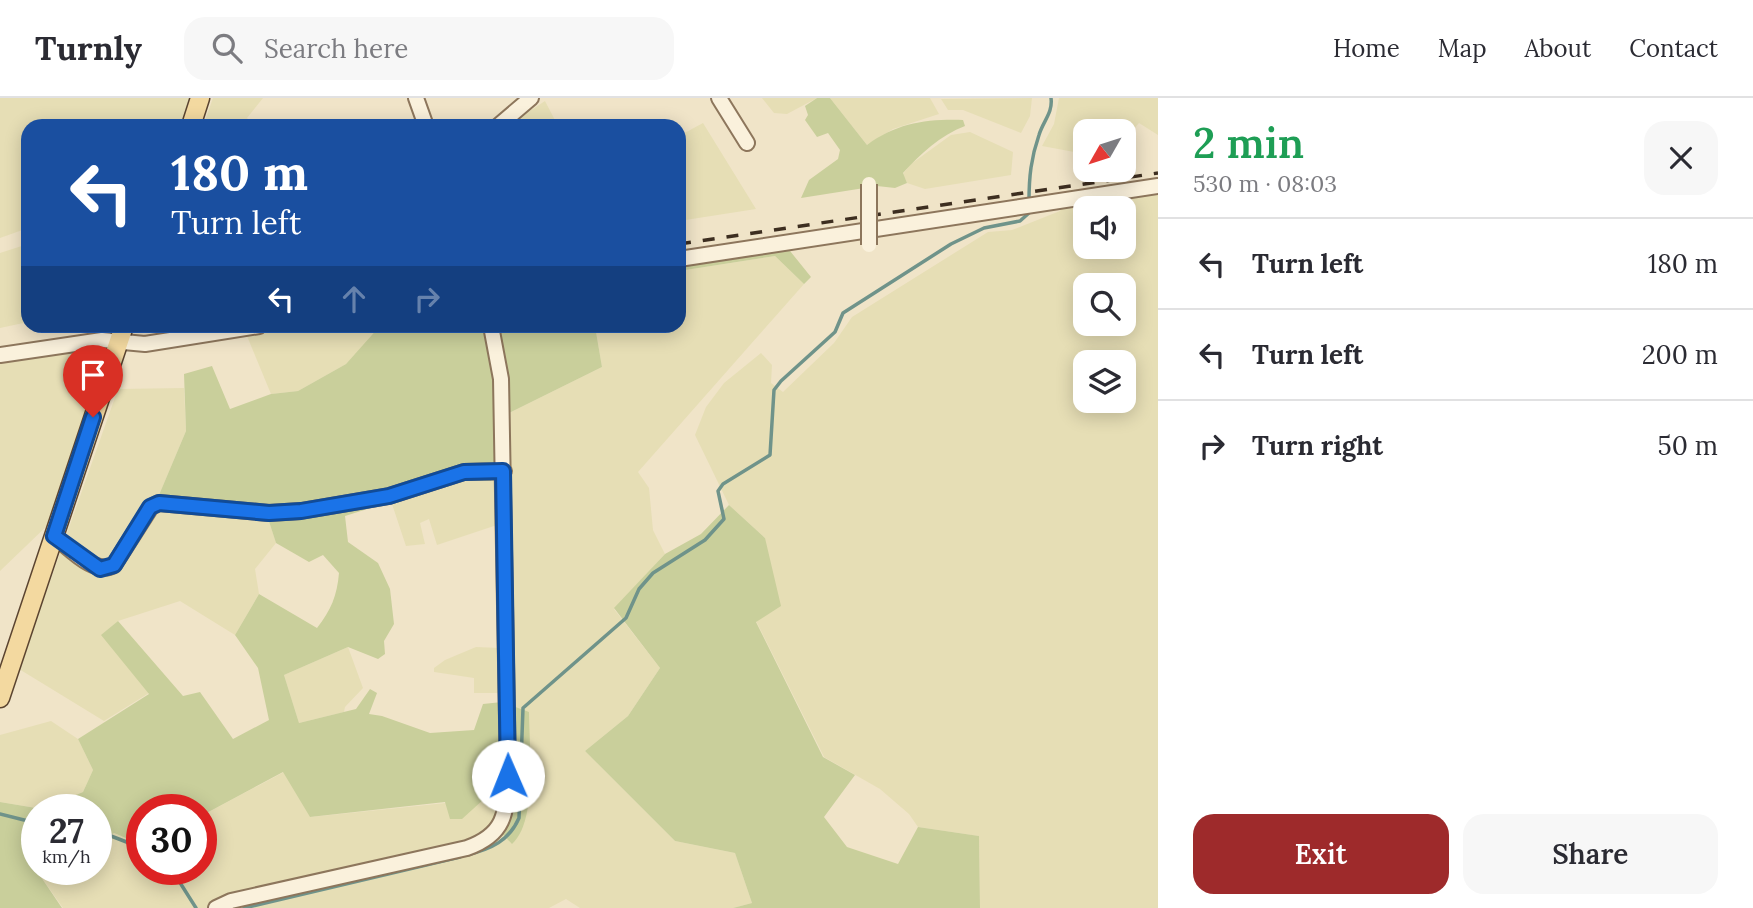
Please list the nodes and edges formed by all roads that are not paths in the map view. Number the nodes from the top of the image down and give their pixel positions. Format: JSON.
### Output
{"nodes":[{"id":1,"x":200,"y":98,"type":"edge"},
{"id":2,"x":416,"y":98,"type":"edge"},
{"id":3,"x":531,"y":98,"type":"edge"},
{"id":4,"x":719,"y":98,"type":"edge"},
{"id":5,"x":193,"y":119,"type":"edge"},
{"id":6,"x":423,"y":119,"type":"edge"},
{"id":7,"x":506,"y":119,"type":"edge"},
{"id":8,"x":747,"y":143,"type":"dead end"},
{"id":9,"x":869,"y":184,"type":"dead end"},
{"id":10,"x":1158,"y":186,"type":"edge"},
{"id":11,"x":869,"y":245,"type":"dead end"},
{"id":12,"x":686,"y":258,"type":"edge"},
{"id":13,"x":121,"y":333,"type":"edge"},
{"id":14,"x":215,"y":333,"type":"edge"},
{"id":15,"x":492,"y":333,"type":"edge"},
{"id":16,"x":0,"y":355,"type":"edge"},
{"id":17,"x":503,"y":471,"type":"junction"},
{"id":18,"x":54,"y":536,"type":"junction"},
{"id":19,"x":4,"y":669,"type":"edge"},
{"id":20,"x":0,"y":698,"type":"edge"},
{"id":21,"x":215,"y":908,"type":"edge"}],
"edges":[{"from":1,"to":5,"type":"main road"},
{"from":2,"to":6,"type":"street"},
{"from":3,"to":7,"type":"street"},
{"from":4,"to":8,"type":"street"},
{"from":9,"to":11,"type":"street","bridge":true},
{"from":10,"to":12,"type":"street"},
{"from":13,"to":14,"type":"street"},
{"from":13,"to":16,"type":"street"},
{"from":13,"to":18,"type":"main road"},
{"from":15,"to":17,"type":"street"},
{"from":17,"to":18,"type":"street"},
{"from":17,"to":21,"type":"street"},
{"from":18,"to":19,"type":"main road"},
{"from":19,"to":20,"type":"main road"}]}
